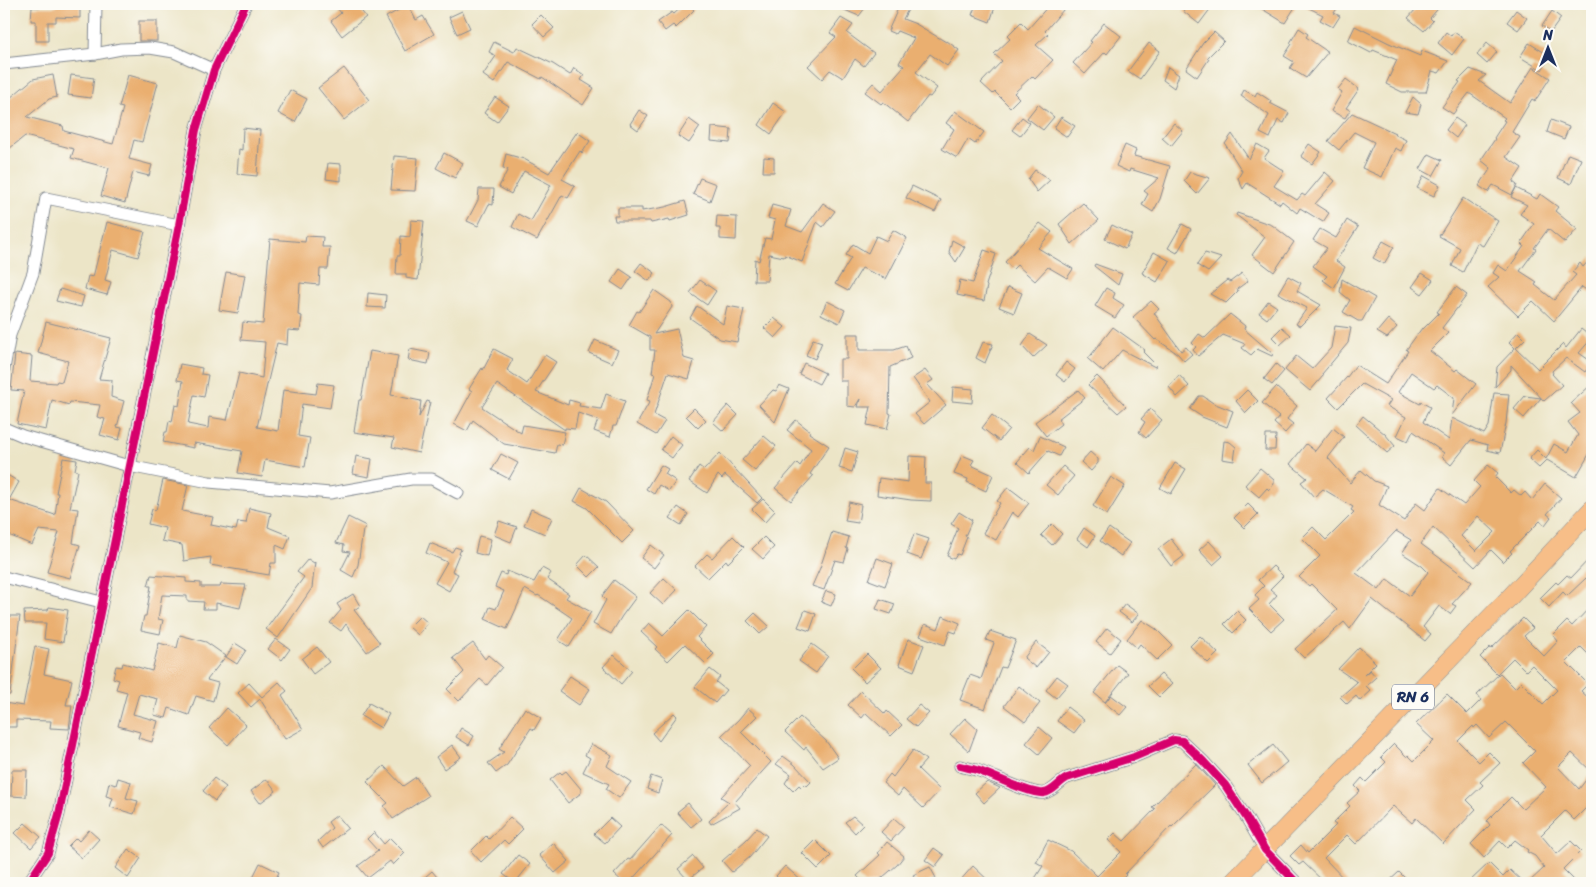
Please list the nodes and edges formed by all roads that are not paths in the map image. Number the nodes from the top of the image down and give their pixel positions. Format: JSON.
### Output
{"nodes":[{"id":1,"x":96,"y":4,"type":"edge"},
{"id":2,"x":246,"y":4,"type":"edge"},
{"id":3,"x":95,"y":54,"type":"junction"},
{"id":4,"x":4,"y":64,"type":"edge"},
{"id":5,"x":214,"y":70,"type":"junction"},
{"id":6,"x":179,"y":225,"type":"junction"},
{"id":7,"x":4,"y":369,"type":"edge"},
{"id":8,"x":4,"y":428,"type":"edge"},
{"id":9,"x":129,"y":466,"type":"junction"},
{"id":10,"x":458,"y":493,"type":"dead end"},
{"id":11,"x":1592,"y":509,"type":"edge"},
{"id":12,"x":4,"y":577,"type":"edge"},
{"id":13,"x":101,"y":602,"type":"junction"},
{"id":14,"x":960,"y":766,"type":"dead end"},
{"id":15,"x":1265,"y":850,"type":"junction"},
{"id":16,"x":28,"y":883,"type":"edge"},
{"id":17,"x":1232,"y":883,"type":"edge"},
{"id":18,"x":1297,"y":883,"type":"edge"}],
"edges":[{"from":1,"to":3,"type":"street"},
{"from":2,"to":5,"type":"street"},
{"from":3,"to":4,"type":"street"},
{"from":3,"to":5,"type":"street"},
{"from":5,"to":6,"type":"street"},
{"from":6,"to":7,"type":"street"},
{"from":6,"to":9,"type":"street"},
{"from":8,"to":9,"type":"street"},
{"from":9,"to":10,"type":"street"},
{"from":9,"to":13,"type":"street"},
{"from":11,"to":15,"type":"main road","number":"RN 6"},
{"from":12,"to":13,"type":"street"},
{"from":13,"to":16,"type":"street"},
{"from":14,"to":15,"type":"street"},
{"from":15,"to":17,"type":"main road","number":"RN 6"},
{"from":15,"to":18,"type":"street"}]}
